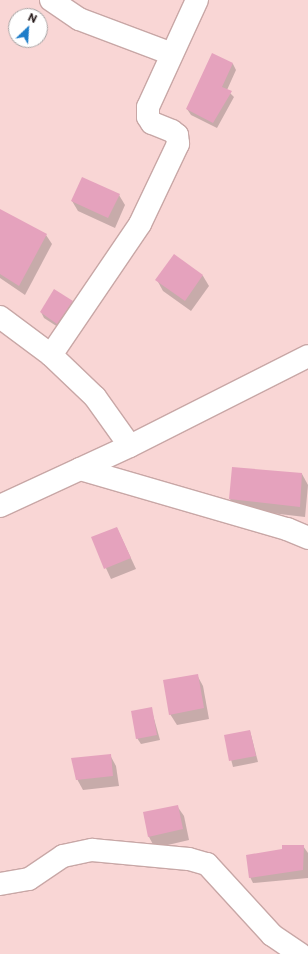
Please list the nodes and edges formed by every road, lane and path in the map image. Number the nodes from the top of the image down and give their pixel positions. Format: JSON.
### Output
{"nodes":[{"id":1,"x":51,"y":0,"type":"edge"},
{"id":2,"x":197,"y":0,"type":"edge"},
{"id":3,"x":172,"y":54,"type":"junction"},
{"id":4,"x":0,"y":317,"type":"edge"},
{"id":5,"x":51,"y":355,"type":"junction"},
{"id":6,"x":308,"y":356,"type":"edge"},
{"id":7,"x":130,"y":446,"type":"junction"},
{"id":8,"x":80,"y":469,"type":"junction"},
{"id":9,"x":0,"y":506,"type":"edge"},
{"id":10,"x":308,"y":538,"type":"edge"},
{"id":11,"x":0,"y":884,"type":"edge"},
{"id":12,"x":300,"y":954,"type":"edge"}],
"edges":[{"from":1,"to":3,"type":"street"},
{"from":2,"to":3,"type":"street"},
{"from":3,"to":5,"type":"street"},
{"from":4,"to":5,"type":"street"},
{"from":5,"to":7,"type":"street"},
{"from":6,"to":7,"type":"street"},
{"from":7,"to":8,"type":"street"},
{"from":8,"to":9,"type":"street"},
{"from":8,"to":10,"type":"street"},
{"from":11,"to":12,"type":"street"}]}
